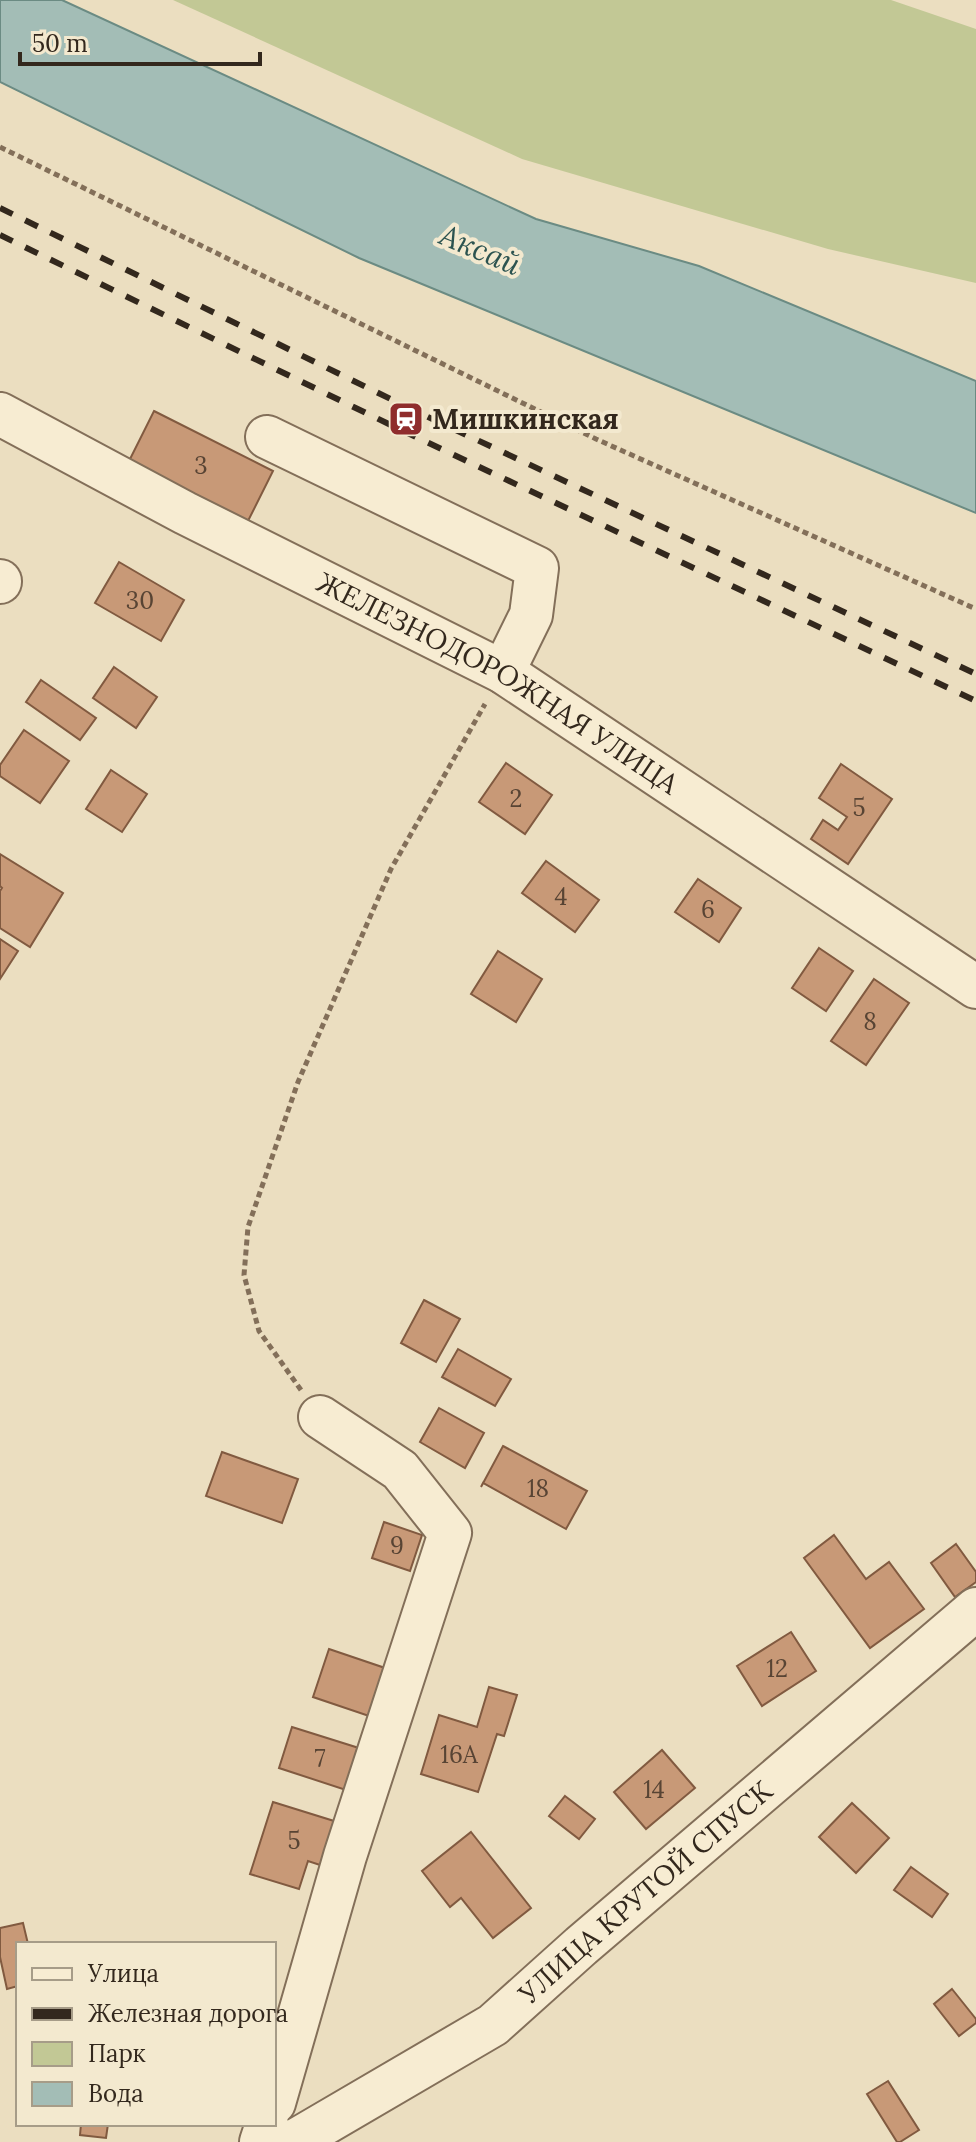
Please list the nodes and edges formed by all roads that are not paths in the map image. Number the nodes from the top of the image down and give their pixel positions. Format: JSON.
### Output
{"nodes":[{"id":1,"x":0,"y":414,"type":"edge"},
{"id":2,"x":267,"y":437,"type":"dead end"},
{"id":3,"x":503,"y":672,"type":"junction"},
{"id":4,"x":976,"y":987,"type":"edge"},
{"id":5,"x":320,"y":1417,"type":"road end"},
{"id":6,"x":976,"y":1609,"type":"edge"},
{"id":7,"x":276,"y":2096,"type":"edge"},
{"id":8,"x":293,"y":2142,"type":"edge"}],
"edges":[{"from":1,"to":3,"type":"street","name":"ЖЕЛЕЗНОДОРОЖНАЯ УЛИЦА"},
{"from":2,"to":3,"type":"street"},
{"from":3,"to":4,"type":"street","name":"ЖЕЛЕЗНОДОРОЖНАЯ УЛИЦА"},
{"from":5,"to":7,"type":"street"},
{"from":6,"to":8,"type":"street","name":"УЛИЦА КРУТОЙ СПУСК"}]}
